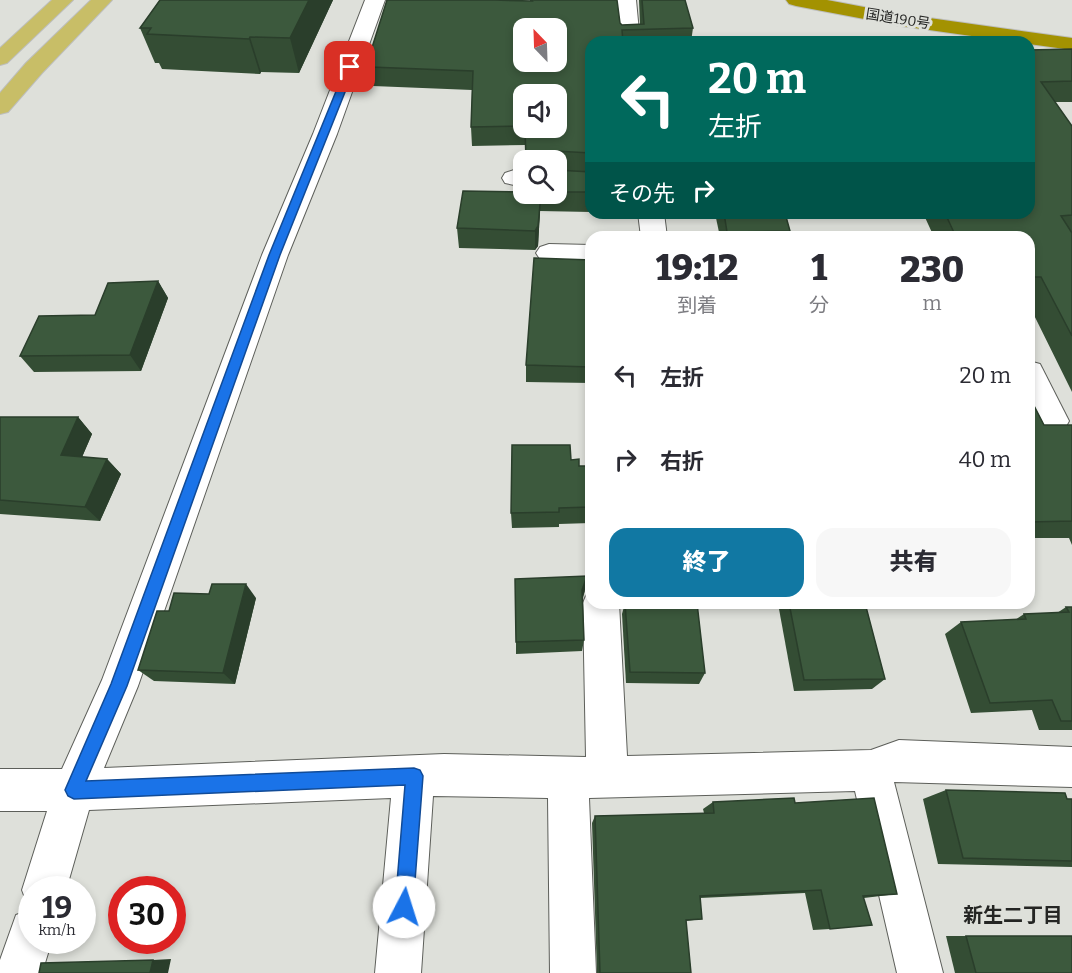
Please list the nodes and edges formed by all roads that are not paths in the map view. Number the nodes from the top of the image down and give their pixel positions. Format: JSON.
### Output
{"nodes":[{"id":1,"x":63,"y":0,"type":"edge"},
{"id":2,"x":102,"y":0,"type":"edge"},
{"id":3,"x":375,"y":0,"type":"edge"},
{"id":4,"x":626,"y":0,"type":"edge"},
{"id":5,"x":796,"y":0,"type":"edge"},
{"id":6,"x":873,"y":0,"type":"edge"},
{"id":7,"x":901,"y":20,"type":"junction"},
{"id":8,"x":629,"y":36,"type":"edge"},
{"id":9,"x":1015,"y":36,"type":"edge"},
{"id":10,"x":1035,"y":39,"type":"edge"},
{"id":11,"x":1072,"y":44,"type":"edge"},
{"id":12,"x":0,"y":59,"type":"edge"},
{"id":13,"x":0,"y":107,"type":"edge"},
{"id":14,"x":549,"y":252,"type":"dead end"},
{"id":15,"x":585,"y":254,"type":"edge"},
{"id":16,"x":1035,"y":385,"type":"edge"},
{"id":17,"x":1051,"y":421,"type":"edge"},
{"id":18,"x":601,"y":609,"type":"edge"},
{"id":19,"x":1072,"y":767,"type":"edge"},
{"id":20,"x":871,"y":770,"type":"junction"},
{"id":21,"x":414,"y":776,"type":"junction"},
{"id":22,"x":588,"y":778,"type":"junction"},
{"id":23,"x":0,"y":790,"type":"edge"},
{"id":24,"x":74,"y":790,"type":"junction"},
{"id":25,"x":48,"y":876,"type":"edge"},
{"id":26,"x":25,"y":954,"type":"edge"},
{"id":27,"x":19,"y":973,"type":"edge"},
{"id":28,"x":398,"y":973,"type":"edge"},
{"id":29,"x":573,"y":973,"type":"edge"},
{"id":30,"x":920,"y":973,"type":"edge"}],
"edges":[{"from":1,"to":12,"type":"main road"},
{"from":2,"to":13,"type":"main road"},
{"from":3,"to":24,"type":"street"},
{"from":4,"to":8,"type":"street"},
{"from":5,"to":7,"type":"highway","name":"国道190号"},
{"from":6,"to":7,"type":"highway"},
{"from":7,"to":9,"type":"highway","name":"国道190号"},
{"from":10,"to":11,"type":"highway","name":"国道190号"},
{"from":14,"to":15,"type":"street"},
{"from":16,"to":17,"type":"street"},
{"from":18,"to":22,"type":"street"},
{"from":19,"to":20,"type":"street"},
{"from":20,"to":22,"type":"street"},
{"from":20,"to":30,"type":"street"},
{"from":21,"to":22,"type":"street"},
{"from":21,"to":24,"type":"street"},
{"from":21,"to":28,"type":"street"},
{"from":22,"to":29,"type":"street"},
{"from":23,"to":24,"type":"street"},
{"from":24,"to":25,"type":"street"},
{"from":26,"to":27,"type":"street"}]}
